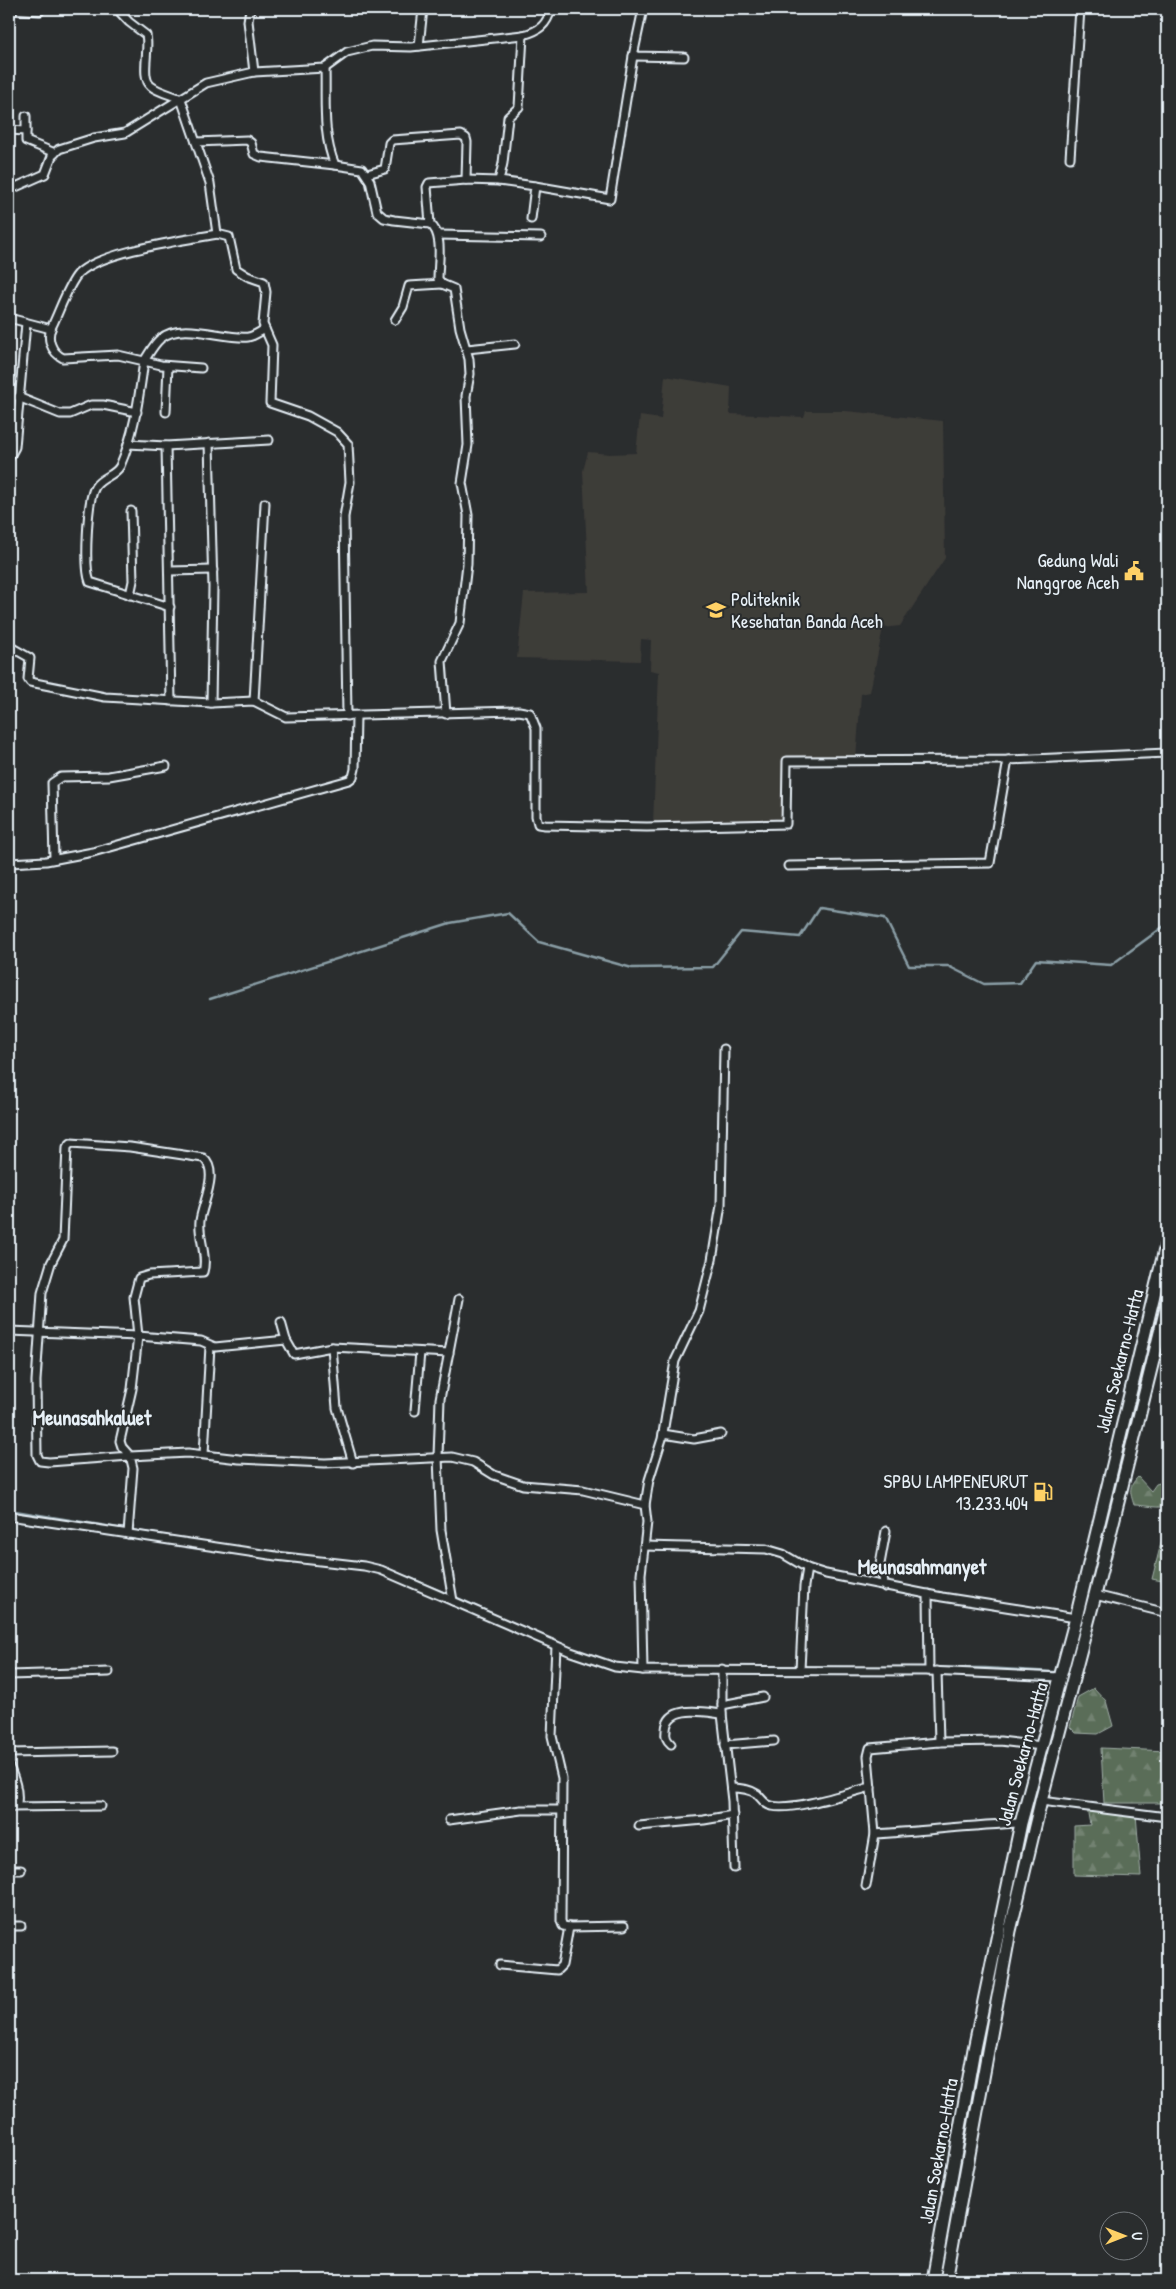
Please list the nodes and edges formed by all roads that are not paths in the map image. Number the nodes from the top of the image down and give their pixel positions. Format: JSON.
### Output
{"nodes":[{"id":1,"x":9,"y":9,"type":"edge"},
{"id":2,"x":117,"y":9,"type":"edge"},
{"id":3,"x":250,"y":9,"type":"edge"},
{"id":4,"x":423,"y":9,"type":"edge"},
{"id":5,"x":551,"y":9,"type":"edge"},
{"id":6,"x":643,"y":9,"type":"edge"},
{"id":7,"x":1080,"y":9,"type":"edge"},
{"id":8,"x":40,"y":11,"type":"dead end"},
{"id":9,"x":523,"y":35,"type":"junction"},
{"id":10,"x":419,"y":46,"type":"junction"},
{"id":11,"x":634,"y":56,"type":"junction"},
{"id":12,"x":684,"y":58,"type":"dead end"},
{"id":13,"x":325,"y":68,"type":"junction"},
{"id":14,"x":254,"y":72,"type":"junction"},
{"id":15,"x":181,"y":99,"type":"junction"},
{"id":16,"x":26,"y":116,"type":"dead end"},
{"id":17,"x":9,"y":130,"type":"edge"},
{"id":18,"x":26,"y":131,"type":"junction"},
{"id":19,"x":196,"y":142,"type":"junction"},
{"id":20,"x":55,"y":153,"type":"junction"},
{"id":21,"x":1070,"y":158,"type":"dead end"},
{"id":22,"x":335,"y":165,"type":"junction"},
{"id":23,"x":366,"y":174,"type":"junction"},
{"id":24,"x":466,"y":180,"type":"junction"},
{"id":25,"x":499,"y":180,"type":"junction"},
{"id":26,"x":536,"y":186,"type":"junction"},
{"id":27,"x":9,"y":190,"type":"edge"},
{"id":28,"x":531,"y":219,"type":"dead end"},
{"id":29,"x":430,"y":224,"type":"junction"},
{"id":30,"x":217,"y":234,"type":"junction"},
{"id":31,"x":438,"y":234,"type":"junction"},
{"id":32,"x":541,"y":237,"type":"dead end"},
{"id":33,"x":442,"y":284,"type":"junction"},
{"id":34,"x":9,"y":318,"type":"edge"},
{"id":35,"x":395,"y":320,"type":"dead end"},
{"id":36,"x":26,"y":323,"type":"junction"},
{"id":37,"x":51,"y":329,"type":"junction"},
{"id":38,"x":265,"y":329,"type":"junction"},
{"id":39,"x":515,"y":344,"type":"dead end"},
{"id":40,"x":467,"y":349,"type":"junction"},
{"id":41,"x":144,"y":361,"type":"junction"},
{"id":42,"x":168,"y":366,"type":"junction"},
{"id":43,"x":201,"y":368,"type":"dead end"},
{"id":44,"x":18,"y":397,"type":"junction"},
{"id":45,"x":137,"y":412,"type":"junction"},
{"id":46,"x":166,"y":412,"type":"dead end"},
{"id":47,"x":269,"y":440,"type":"dead end"},
{"id":48,"x":209,"y":443,"type":"junction"},
{"id":49,"x":128,"y":444,"type":"junction"},
{"id":50,"x":166,"y":446,"type":"junction"},
{"id":51,"x":9,"y":458,"type":"edge"},
{"id":52,"x":265,"y":503,"type":"dead end"},
{"id":53,"x":131,"y":510,"type":"dead end"},
{"id":54,"x":170,"y":570,"type":"junction"},
{"id":55,"x":213,"y":570,"type":"junction"},
{"id":56,"x":130,"y":595,"type":"junction"},
{"id":57,"x":170,"y":607,"type":"junction"},
{"id":58,"x":9,"y":646,"type":"edge"},
{"id":59,"x":171,"y":701,"type":"junction"},
{"id":60,"x":254,"y":701,"type":"junction"},
{"id":61,"x":211,"y":703,"type":"junction"},
{"id":62,"x":446,"y":714,"type":"junction"},
{"id":63,"x":347,"y":716,"type":"junction"},
{"id":64,"x":356,"y":716,"type":"junction"},
{"id":65,"x":1167,"y":753,"type":"edge"},
{"id":66,"x":1008,"y":760,"type":"junction"},
{"id":67,"x":166,"y":766,"type":"dead end"},
{"id":68,"x":54,"y":859,"type":"junction"},
{"id":69,"x":9,"y":864,"type":"edge"},
{"id":70,"x":788,"y":866,"type":"dead end"},
{"id":71,"x":724,"y":1049,"type":"dead end"},
{"id":72,"x":1167,"y":1241,"type":"edge"},
{"id":73,"x":459,"y":1299,"type":"dead end"},
{"id":74,"x":1167,"y":1304,"type":"edge"},
{"id":75,"x":281,"y":1322,"type":"dead end"},
{"id":76,"x":9,"y":1331,"type":"edge"},
{"id":77,"x":39,"y":1332,"type":"junction"},
{"id":78,"x":138,"y":1336,"type":"junction"},
{"id":79,"x":286,"y":1340,"type":"junction"},
{"id":80,"x":210,"y":1346,"type":"junction"},
{"id":81,"x":332,"y":1347,"type":"junction"},
{"id":82,"x":420,"y":1352,"type":"junction"},
{"id":83,"x":449,"y":1353,"type":"junction"},
{"id":84,"x":1139,"y":1353,"type":"junction"},
{"id":85,"x":1154,"y":1358,"type":"junction"},
{"id":86,"x":415,"y":1411,"type":"dead end"},
{"id":87,"x":663,"y":1434,"type":"junction"},
{"id":88,"x":722,"y":1434,"type":"dead end"},
{"id":89,"x":204,"y":1454,"type":"junction"},
{"id":90,"x":130,"y":1456,"type":"junction"},
{"id":91,"x":438,"y":1457,"type":"junction"},
{"id":92,"x":353,"y":1463,"type":"junction"},
{"id":93,"x":645,"y":1505,"type":"junction"},
{"id":94,"x":9,"y":1516,"type":"edge"},
{"id":95,"x":128,"y":1531,"type":"junction"},
{"id":96,"x":886,"y":1531,"type":"dead end"},
{"id":97,"x":644,"y":1546,"type":"junction"},
{"id":98,"x":807,"y":1568,"type":"junction"},
{"id":99,"x":885,"y":1587,"type":"junction"},
{"id":100,"x":928,"y":1594,"type":"junction"},
{"id":101,"x":1095,"y":1595,"type":"junction"},
{"id":102,"x":453,"y":1601,"type":"junction"},
{"id":103,"x":1167,"y":1613,"type":"edge"},
{"id":104,"x":1076,"y":1618,"type":"junction"},
{"id":105,"x":556,"y":1646,"type":"junction"},
{"id":106,"x":1064,"y":1661,"type":"junction"},
{"id":107,"x":800,"y":1665,"type":"junction"},
{"id":108,"x":1076,"y":1666,"type":"junction"},
{"id":109,"x":931,"y":1668,"type":"junction"},
{"id":110,"x":643,"y":1669,"type":"junction"},
{"id":111,"x":722,"y":1670,"type":"junction"},
{"id":112,"x":109,"y":1672,"type":"dead end"},
{"id":113,"x":9,"y":1675,"type":"edge"},
{"id":114,"x":1060,"y":1677,"type":"junction"},
{"id":115,"x":763,"y":1698,"type":"dead end"},
{"id":116,"x":722,"y":1704,"type":"junction"},
{"id":117,"x":722,"y":1714,"type":"junction"},
{"id":118,"x":774,"y":1740,"type":"dead end"},
{"id":119,"x":940,"y":1742,"type":"junction"},
{"id":120,"x":671,"y":1744,"type":"dead end"},
{"id":121,"x":726,"y":1745,"type":"junction"},
{"id":122,"x":1042,"y":1746,"type":"junction"},
{"id":123,"x":112,"y":1751,"type":"dead end"},
{"id":124,"x":9,"y":1754,"type":"edge"},
{"id":125,"x":9,"y":1766,"type":"edge"},
{"id":126,"x":871,"y":1787,"type":"junction"},
{"id":127,"x":731,"y":1788,"type":"junction"},
{"id":128,"x":1041,"y":1801,"type":"junction"},
{"id":129,"x":101,"y":1806,"type":"dead end"},
{"id":130,"x":10,"y":1808,"type":"edge"},
{"id":131,"x":562,"y":1810,"type":"junction"},
{"id":132,"x":733,"y":1815,"type":"junction"},
{"id":133,"x":1167,"y":1817,"type":"edge"},
{"id":134,"x":449,"y":1820,"type":"dead end"},
{"id":135,"x":1021,"y":1823,"type":"junction"},
{"id":136,"x":639,"y":1826,"type":"dead end"},
{"id":137,"x":874,"y":1834,"type":"junction"},
{"id":138,"x":734,"y":1868,"type":"dead end"},
{"id":139,"x":9,"y":1870,"type":"edge"},
{"id":140,"x":21,"y":1870,"type":"dead end"},
{"id":141,"x":866,"y":1886,"type":"dead end"},
{"id":142,"x":9,"y":1926,"type":"edge"},
{"id":143,"x":21,"y":1926,"type":"dead end"},
{"id":144,"x":624,"y":1926,"type":"dead end"},
{"id":145,"x":569,"y":1927,"type":"junction"},
{"id":146,"x":500,"y":1965,"type":"dead end"},
{"id":147,"x":933,"y":2280,"type":"edge"},
{"id":148,"x":946,"y":2280,"type":"edge"}],
"edges":[{"from":1,"to":8,"type":"street"},
{"from":2,"to":15,"type":"street"},
{"from":3,"to":14,"type":"street"},
{"from":4,"to":10,"type":"street"},
{"from":5,"to":9,"type":"street"},
{"from":6,"to":11,"type":"street"},
{"from":7,"to":21,"type":"street"},
{"from":9,"to":10,"type":"street"},
{"from":9,"to":25,"type":"street"},
{"from":10,"to":13,"type":"street"},
{"from":11,"to":12,"type":"street"},
{"from":11,"to":26,"type":"street"},
{"from":13,"to":14,"type":"street"},
{"from":13,"to":22,"type":"street"},
{"from":14,"to":15,"type":"street"},
{"from":15,"to":19,"type":"street"},
{"from":15,"to":20,"type":"street"},
{"from":16,"to":18,"type":"street"},
{"from":17,"to":18,"type":"street"},
{"from":18,"to":20,"type":"street"},
{"from":19,"to":22,"type":"street"},
{"from":19,"to":30,"type":"street"},
{"from":20,"to":27,"type":"street"},
{"from":22,"to":23,"type":"street"},
{"from":23,"to":24,"type":"street"},
{"from":23,"to":29,"type":"street"},
{"from":24,"to":25,"type":"street"},
{"from":24,"to":29,"type":"street"},
{"from":25,"to":26,"type":"street"},
{"from":26,"to":28,"type":"street"},
{"from":29,"to":31,"type":"street"},
{"from":30,"to":37,"type":"street"},
{"from":30,"to":38,"type":"street"},
{"from":31,"to":32,"type":"street"},
{"from":31,"to":33,"type":"street"},
{"from":33,"to":35,"type":"street"},
{"from":33,"to":40,"type":"street"},
{"from":34,"to":36,"type":"street"},
{"from":36,"to":37,"type":"street"},
{"from":36,"to":44,"type":"street"},
{"from":37,"to":41,"type":"street"},
{"from":38,"to":41,"type":"street"},
{"from":38,"to":63,"type":"street"},
{"from":39,"to":40,"type":"street"},
{"from":40,"to":62,"type":"street"},
{"from":41,"to":42,"type":"street"},
{"from":41,"to":45,"type":"street"},
{"from":42,"to":43,"type":"street"},
{"from":42,"to":46,"type":"street"},
{"from":44,"to":45,"type":"street"},
{"from":44,"to":51,"type":"street"},
{"from":45,"to":49,"type":"street"},
{"from":47,"to":48,"type":"street"},
{"from":48,"to":50,"type":"street"},
{"from":48,"to":55,"type":"street"},
{"from":49,"to":50,"type":"street"},
{"from":49,"to":56,"type":"street"},
{"from":50,"to":54,"type":"street"},
{"from":52,"to":60,"type":"street"},
{"from":53,"to":56,"type":"street"},
{"from":54,"to":55,"type":"street"},
{"from":54,"to":57,"type":"street"},
{"from":55,"to":61,"type":"street"},
{"from":56,"to":57,"type":"street"},
{"from":57,"to":59,"type":"street"},
{"from":58,"to":59,"type":"street"},
{"from":59,"to":61,"type":"street"},
{"from":60,"to":61,"type":"street"},
{"from":60,"to":63,"type":"street"},
{"from":62,"to":64,"type":"street"},
{"from":62,"to":66,"type":"street"},
{"from":63,"to":64,"type":"street"},
{"from":64,"to":68,"type":"street"},
{"from":65,"to":66,"type":"street"},
{"from":66,"to":70,"type":"street"},
{"from":67,"to":68,"type":"street"},
{"from":68,"to":69,"type":"street"},
{"from":71,"to":87,"type":"street"},
{"from":72,"to":84,"type":"highway","name":"Jalan Soekarno-Hatta"},
{"from":73,"to":83,"type":"street"},
{"from":74,"to":85,"type":"highway","name":"Jalan Soekarno-Hatta"},
{"from":75,"to":79,"type":"street"},
{"from":76,"to":77,"type":"street"},
{"from":77,"to":78,"type":"street"},
{"from":77,"to":78,"type":"street"},
{"from":77,"to":90,"type":"street"},
{"from":78,"to":80,"type":"street"},
{"from":78,"to":90,"type":"street"},
{"from":79,"to":80,"type":"street"},
{"from":79,"to":81,"type":"street"},
{"from":80,"to":89,"type":"street"},
{"from":81,"to":82,"type":"street"},
{"from":81,"to":92,"type":"street"},
{"from":82,"to":83,"type":"street"},
{"from":82,"to":86,"type":"street"},
{"from":83,"to":91,"type":"street"},
{"from":84,"to":85,"type":"highway"},
{"from":84,"to":104,"type":"highway","name":"Jalan Soekarno-Hatta"},
{"from":85,"to":101,"type":"highway","name":"Jalan Soekarno-Hatta"},
{"from":87,"to":88,"type":"street"},
{"from":87,"to":93,"type":"street"},
{"from":89,"to":90,"type":"street"},
{"from":89,"to":92,"type":"street"},
{"from":90,"to":95,"type":"street"},
{"from":91,"to":92,"type":"street"},
{"from":91,"to":93,"type":"street"},
{"from":91,"to":102,"type":"street"},
{"from":93,"to":97,"type":"street"},
{"from":94,"to":95,"type":"street"},
{"from":95,"to":102,"type":"street"},
{"from":96,"to":99,"type":"street"},
{"from":97,"to":98,"type":"street"},
{"from":97,"to":110,"type":"street"},
{"from":98,"to":99,"type":"street"},
{"from":98,"to":107,"type":"street"},
{"from":99,"to":100,"type":"street"},
{"from":100,"to":104,"type":"street"},
{"from":100,"to":109,"type":"street"},
{"from":101,"to":103,"type":"street"},
{"from":101,"to":108,"type":"highway","name":"Jalan Soekarno-Hatta"},
{"from":102,"to":105,"type":"street"},
{"from":104,"to":106,"type":"highway","name":"Jalan Soekarno-Hatta"},
{"from":105,"to":110,"type":"street"},
{"from":105,"to":131,"type":"street"},
{"from":106,"to":108,"type":"highway"},
{"from":106,"to":114,"type":"highway","name":"Jalan Soekarno-Hatta"},
{"from":107,"to":109,"type":"street"},
{"from":107,"to":111,"type":"street"},
{"from":108,"to":128,"type":"highway","name":"Jalan Soekarno-Hatta"},
{"from":109,"to":114,"type":"street"},
{"from":109,"to":119,"type":"street"},
{"from":110,"to":111,"type":"street"},
{"from":111,"to":116,"type":"street"},
{"from":112,"to":113,"type":"street"},
{"from":114,"to":122,"type":"highway","name":"Jalan Soekarno-Hatta"},
{"from":115,"to":116,"type":"street"},
{"from":116,"to":117,"type":"street"},
{"from":117,"to":120,"type":"street"},
{"from":117,"to":121,"type":"street"},
{"from":118,"to":121,"type":"street"},
{"from":119,"to":122,"type":"street"},
{"from":119,"to":126,"type":"street"},
{"from":121,"to":127,"type":"street"},
{"from":122,"to":135,"type":"highway","name":"Jalan Soekarno-Hatta"},
{"from":123,"to":124,"type":"street"},
{"from":125,"to":130,"type":"street"},
{"from":126,"to":127,"type":"street"},
{"from":126,"to":137,"type":"street"},
{"from":127,"to":132,"type":"street"},
{"from":128,"to":133,"type":"street"},
{"from":128,"to":148,"type":"highway","name":"Jalan Soekarno-Hatta"},
{"from":129,"to":130,"type":"street"},
{"from":131,"to":134,"type":"street"},
{"from":131,"to":145,"type":"street"},
{"from":132,"to":136,"type":"street"},
{"from":132,"to":138,"type":"street"},
{"from":135,"to":137,"type":"street"},
{"from":135,"to":147,"type":"highway","name":"Jalan Soekarno-Hatta"},
{"from":137,"to":141,"type":"street"},
{"from":139,"to":140,"type":"street"},
{"from":142,"to":143,"type":"street"},
{"from":144,"to":145,"type":"street"},
{"from":145,"to":146,"type":"street"}]}
